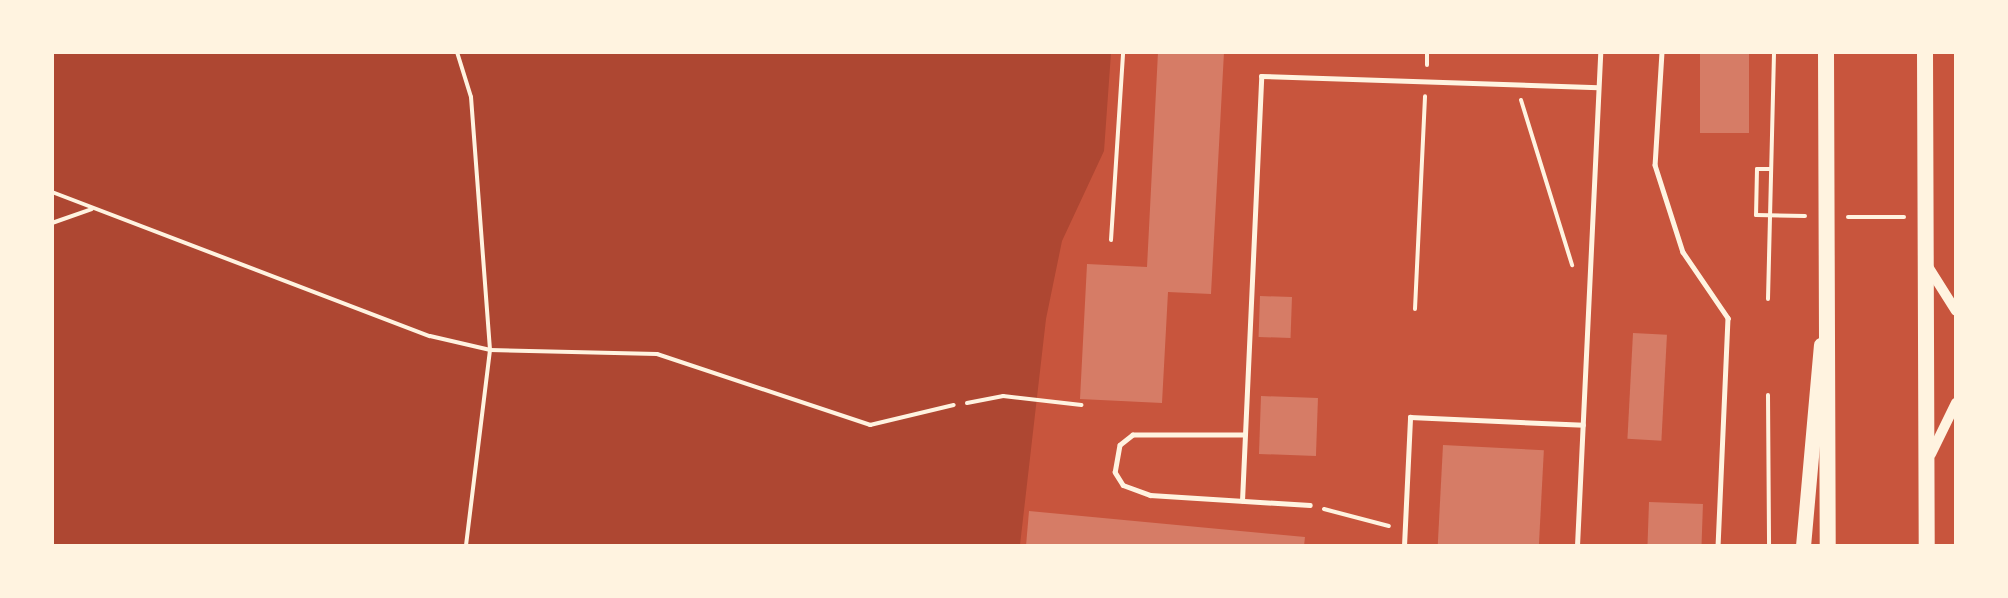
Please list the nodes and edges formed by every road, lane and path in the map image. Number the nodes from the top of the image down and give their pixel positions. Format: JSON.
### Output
{"nodes":[{"id":1,"x":458,"y":52,"type":"edge"},
{"id":2,"x":1123,"y":52,"type":"edge"},
{"id":3,"x":1427,"y":52,"type":"edge"},
{"id":4,"x":1600,"y":52,"type":"edge"},
{"id":5,"x":1662,"y":52,"type":"edge"},
{"id":6,"x":1774,"y":52,"type":"edge"},
{"id":7,"x":1826,"y":52,"type":"edge"},
{"id":8,"x":1924,"y":52,"type":"edge"},
{"id":9,"x":1426,"y":82,"type":"junction"},
{"id":10,"x":1517,"y":85,"type":"junction"},
{"id":11,"x":1598,"y":87,"type":"junction"},
{"id":12,"x":1771,"y":169,"type":"junction"},
{"id":13,"x":52,"y":192,"type":"edge"},
{"id":14,"x":93,"y":209,"type":"junction"},
{"id":15,"x":1815,"y":216,"type":"dead end"},
{"id":16,"x":1838,"y":217,"type":"dead end"},
{"id":17,"x":1909,"y":218,"type":"dead end"},
{"id":18,"x":52,"y":224,"type":"edge"},
{"id":19,"x":1111,"y":240,"type":"dead end"},
{"id":20,"x":1925,"y":262,"type":"junction"},
{"id":21,"x":1574,"y":272,"type":"dead end"},
{"id":22,"x":1768,"y":299,"type":"dead end"},
{"id":23,"x":1415,"y":309,"type":"dead end"},
{"id":24,"x":1956,"y":311,"type":"edge"},
{"id":25,"x":1824,"y":321,"type":"junction"},
{"id":26,"x":490,"y":350,"type":"junction"},
{"id":27,"x":1768,"y":396,"type":"dead end"},
{"id":28,"x":967,"y":403,"type":"dead end"},
{"id":29,"x":1956,"y":403,"type":"edge"},
{"id":30,"x":954,"y":405,"type":"dead end"},
{"id":31,"x":1081,"y":405,"type":"dead end"},
{"id":32,"x":1583,"y":425,"type":"junction"},
{"id":33,"x":1245,"y":435,"type":"junction"},
{"id":34,"x":1927,"y":466,"type":"junction"},
{"id":35,"x":1242,"y":501,"type":"junction"},
{"id":36,"x":1310,"y":506,"type":"joint"},
{"id":37,"x":1405,"y":530,"type":"junction"},
{"id":38,"x":466,"y":546,"type":"edge"},
{"id":39,"x":1404,"y":546,"type":"edge"},
{"id":40,"x":1577,"y":546,"type":"edge"},
{"id":41,"x":1718,"y":546,"type":"edge"},
{"id":42,"x":1769,"y":546,"type":"edge"},
{"id":43,"x":1803,"y":546,"type":"edge"},
{"id":44,"x":1828,"y":546,"type":"edge"},
{"id":45,"x":1927,"y":546,"type":"edge"}],
"edges":[{"from":1,"to":26,"type":"path"},
{"from":2,"to":19,"type":"path"},
{"from":3,"to":9,"type":"path"},
{"from":4,"to":11,"type":"lane"},
{"from":5,"to":41,"type":"lane"},
{"from":6,"to":12,"type":"path"},
{"from":7,"to":25,"type":"highway"},
{"from":8,"to":20,"type":"highway"},
{"from":9,"to":10,"type":"lane"},
{"from":9,"to":23,"type":"path"},
{"from":9,"to":33,"type":"lane"},
{"from":10,"to":11,"type":"lane"},
{"from":10,"to":21,"type":"path"},
{"from":11,"to":32,"type":"lane"},
{"from":12,"to":15,"type":"path"},
{"from":12,"to":22,"type":"path"},
{"from":13,"to":14,"type":"path"},
{"from":14,"to":18,"type":"path"},
{"from":14,"to":26,"type":"path"},
{"from":16,"to":17,"type":"path"},
{"from":20,"to":24,"type":"street"},
{"from":20,"to":34,"type":"highway"},
{"from":25,"to":43,"type":"main road"},
{"from":25,"to":44,"type":"highway"},
{"from":26,"to":30,"type":"path"},
{"from":26,"to":38,"type":"path"},
{"from":27,"to":42,"type":"path"},
{"from":28,"to":31,"type":"path"},
{"from":29,"to":34,"type":"street"},
{"from":32,"to":37,"type":"lane"},
{"from":32,"to":40,"type":"lane"},
{"from":33,"to":35,"type":"lane"},
{"from":33,"to":35,"type":"lane"},
{"from":34,"to":45,"type":"highway"},
{"from":35,"to":36,"type":"lane"},
{"from":36,"to":37,"type":"path"},
{"from":37,"to":39,"type":"lane"}]}
